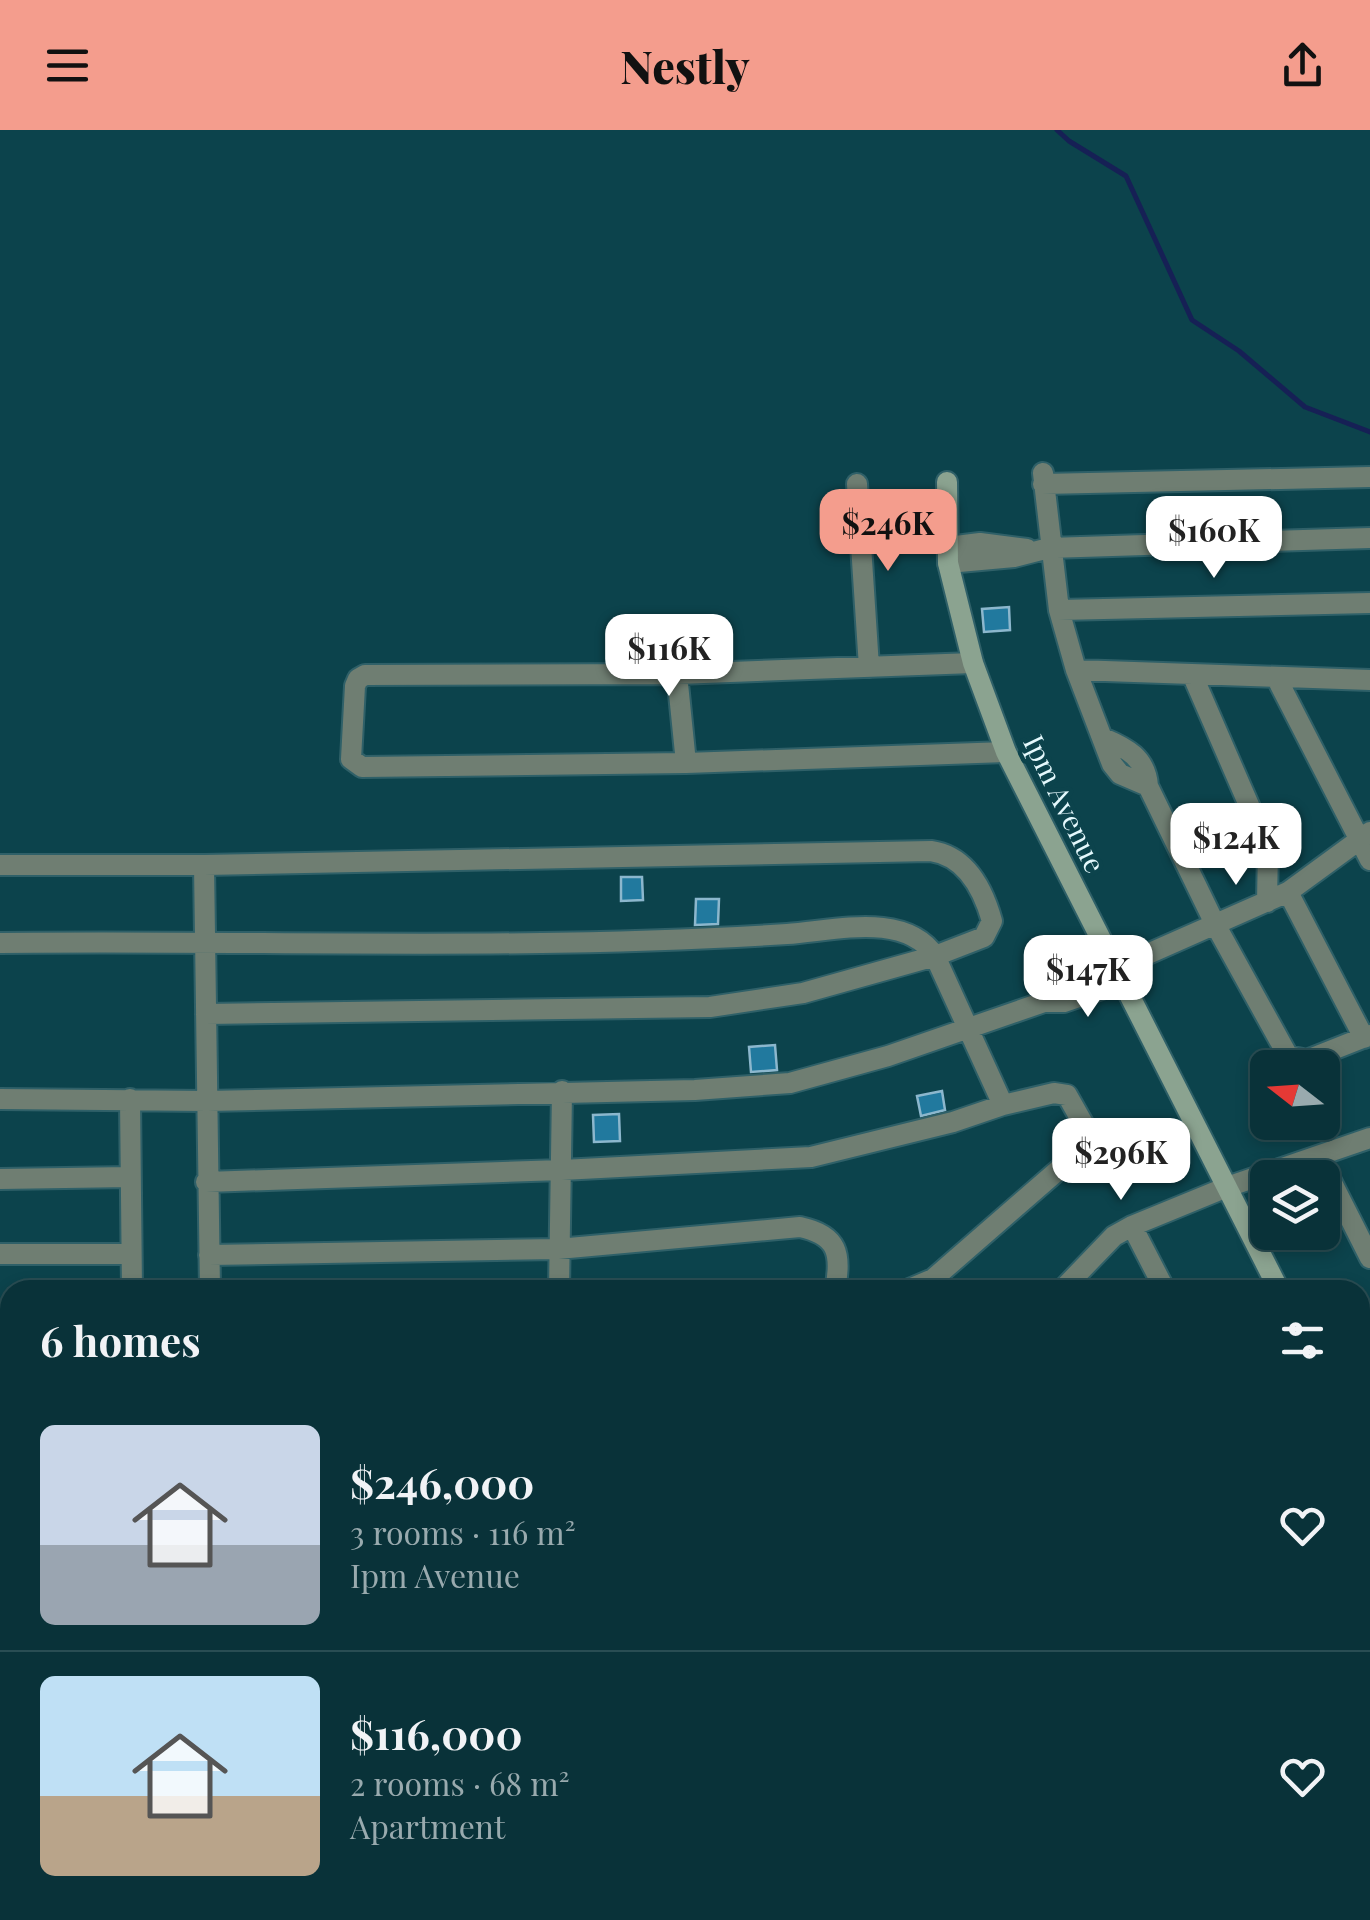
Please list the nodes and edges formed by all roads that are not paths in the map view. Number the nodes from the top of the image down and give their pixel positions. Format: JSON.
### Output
{"nodes":[{"id":1,"x":1370,"y":477,"type":"edge"},
{"id":2,"x":947,"y":482,"type":"dead end"},
{"id":3,"x":857,"y":484,"type":"dead end"},
{"id":4,"x":1370,"y":538,"type":"edge"},
{"id":5,"x":1042,"y":550,"type":"junction"},
{"id":6,"x":948,"y":555,"type":"junction"},
{"id":7,"x":1370,"y":603,"type":"edge"},
{"id":8,"x":1058,"y":610,"type":"junction"},
{"id":9,"x":973,"y":663,"type":"junction"},
{"id":10,"x":869,"y":667,"type":"junction"},
{"id":11,"x":1076,"y":670,"type":"junction"},
{"id":12,"x":678,"y":674,"type":"junction"},
{"id":13,"x":1192,"y":674,"type":"junction"},
{"id":14,"x":1276,"y":676,"type":"junction"},
{"id":15,"x":1369,"y":682,"type":"edge"},
{"id":16,"x":1006,"y":752,"type":"junction"},
{"id":17,"x":686,"y":763,"type":"junction"},
{"id":18,"x":1365,"y":836,"type":"edge"},
{"id":19,"x":1370,"y":860,"type":"edge"},
{"id":20,"x":0,"y":865,"type":"edge"},
{"id":21,"x":204,"y":865,"type":"junction"},
{"id":22,"x":1288,"y":892,"type":"junction"},
{"id":23,"x":1267,"y":902,"type":"junction"},
{"id":24,"x":1215,"y":924,"type":"junction"},
{"id":25,"x":205,"y":941,"type":"junction"},
{"id":26,"x":0,"y":943,"type":"edge"},
{"id":27,"x":935,"y":956,"type":"junction"},
{"id":28,"x":1116,"y":970,"type":"junction"},
{"id":29,"x":206,"y":1014,"type":"junction"},
{"id":30,"x":968,"y":1029,"type":"junction"},
{"id":31,"x":1367,"y":1037,"type":"edge"},
{"id":32,"x":562,"y":1091,"type":"junction"},
{"id":33,"x":130,"y":1098,"type":"junction"},
{"id":34,"x":0,"y":1099,"type":"edge"},
{"id":35,"x":207,"y":1101,"type":"junction"},
{"id":36,"x":1003,"y":1105,"type":"junction"},
{"id":37,"x":1370,"y":1138,"type":"edge"},
{"id":38,"x":1319,"y":1157,"type":"junction"},
{"id":39,"x":562,"y":1170,"type":"junction"},
{"id":40,"x":130,"y":1178,"type":"junction"},
{"id":41,"x":0,"y":1179,"type":"edge"},
{"id":42,"x":206,"y":1182,"type":"junction"},
{"id":43,"x":1227,"y":1187,"type":"junction"},
{"id":44,"x":1132,"y":1226,"type":"junction"},
{"id":45,"x":558,"y":1249,"type":"junction"},
{"id":46,"x":0,"y":1254,"type":"edge"},
{"id":47,"x":132,"y":1254,"type":"junction"},
{"id":48,"x":208,"y":1255,"type":"junction"},
{"id":49,"x":1370,"y":1258,"type":"edge"},
{"id":50,"x":132,"y":1280,"type":"edge"},
{"id":51,"x":209,"y":1280,"type":"edge"},
{"id":52,"x":559,"y":1280,"type":"edge"},
{"id":53,"x":838,"y":1280,"type":"edge"},
{"id":54,"x":931,"y":1280,"type":"edge"},
{"id":55,"x":1072,"y":1280,"type":"edge"},
{"id":56,"x":1160,"y":1280,"type":"edge"},
{"id":57,"x":1274,"y":1280,"type":"edge"}],
"edges":[{"from":1,"to":5,"type":"street"},
{"from":2,"to":6,"type":"street","name":"Ipm Avenue"},
{"from":3,"to":10,"type":"street"},
{"from":4,"to":5,"type":"street"},
{"from":5,"to":6,"type":"street"},
{"from":5,"to":8,"type":"street"},
{"from":6,"to":9,"type":"street","name":"Ipm Avenue"},
{"from":7,"to":8,"type":"street"},
{"from":8,"to":11,"type":"street"},
{"from":9,"to":10,"type":"street"},
{"from":9,"to":16,"type":"street","name":"Ipm Avenue"},
{"from":10,"to":12,"type":"street"},
{"from":11,"to":13,"type":"street"},
{"from":11,"to":24,"type":"street"},
{"from":12,"to":17,"type":"street"},
{"from":12,"to":17,"type":"street"},
{"from":13,"to":14,"type":"street"},
{"from":13,"to":23,"type":"street"},
{"from":14,"to":15,"type":"street"},
{"from":14,"to":18,"type":"street"},
{"from":16,"to":17,"type":"street"},
{"from":16,"to":28,"type":"street","name":"Ipm Avenue"},
{"from":18,"to":19,"type":"street"},
{"from":18,"to":22,"type":"street"},
{"from":20,"to":21,"type":"street"},
{"from":21,"to":25,"type":"street"},
{"from":21,"to":27,"type":"street"},
{"from":22,"to":23,"type":"street"},
{"from":22,"to":31,"type":"street"},
{"from":23,"to":24,"type":"street"},
{"from":24,"to":28,"type":"street"},
{"from":24,"to":31,"type":"street"},
{"from":25,"to":26,"type":"street"},
{"from":25,"to":27,"type":"street"},
{"from":25,"to":29,"type":"street"},
{"from":27,"to":29,"type":"street"},
{"from":27,"to":30,"type":"street"},
{"from":28,"to":30,"type":"street"},
{"from":28,"to":43,"type":"street","name":"Ipm Avenue"},
{"from":29,"to":35,"type":"street"},
{"from":30,"to":32,"type":"street"},
{"from":30,"to":36,"type":"street"},
{"from":32,"to":35,"type":"street"},
{"from":32,"to":39,"type":"street"},
{"from":33,"to":34,"type":"street"},
{"from":33,"to":35,"type":"street"},
{"from":33,"to":40,"type":"street"},
{"from":35,"to":42,"type":"street"},
{"from":36,"to":39,"type":"street"},
{"from":36,"to":54,"type":"street"},
{"from":37,"to":38,"type":"street"},
{"from":38,"to":43,"type":"street"},
{"from":38,"to":49,"type":"street"},
{"from":39,"to":42,"type":"street"},
{"from":39,"to":45,"type":"street"},
{"from":40,"to":41,"type":"street"},
{"from":40,"to":47,"type":"street"},
{"from":42,"to":48,"type":"street"},
{"from":43,"to":44,"type":"street"},
{"from":43,"to":57,"type":"street","name":"Ipm Avenue"},
{"from":44,"to":55,"type":"street"},
{"from":44,"to":56,"type":"street"},
{"from":45,"to":48,"type":"street"},
{"from":45,"to":52,"type":"street"},
{"from":45,"to":53,"type":"street"},
{"from":46,"to":47,"type":"street"},
{"from":47,"to":50,"type":"street"},
{"from":48,"to":51,"type":"street"}]}
